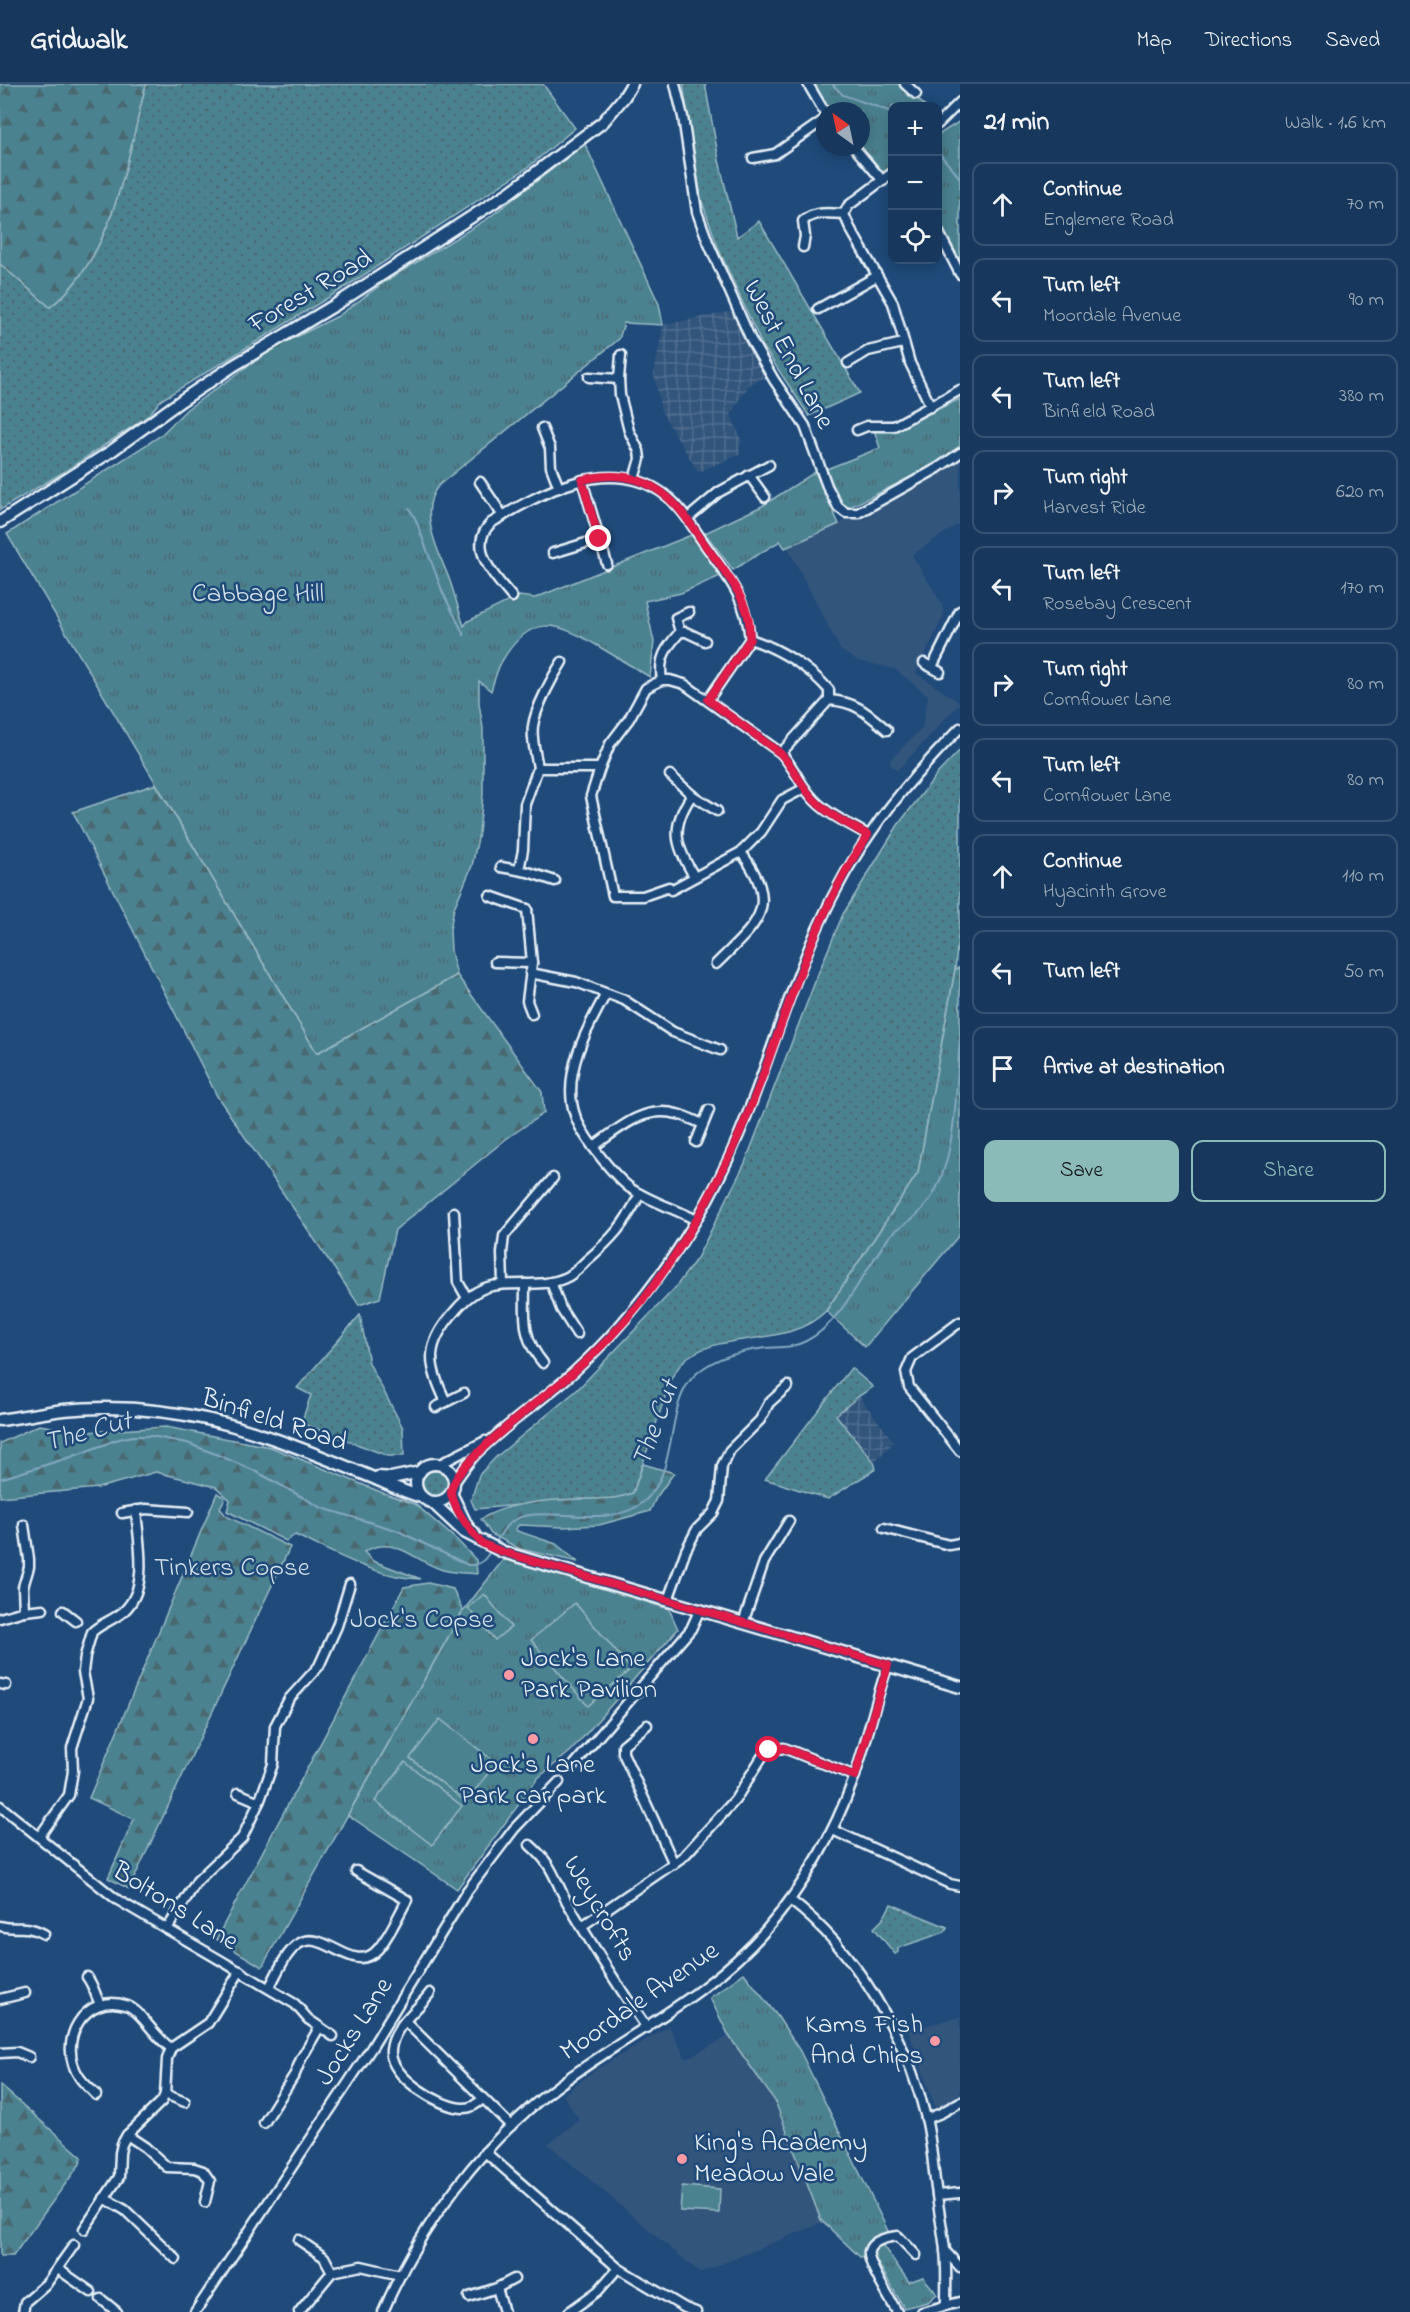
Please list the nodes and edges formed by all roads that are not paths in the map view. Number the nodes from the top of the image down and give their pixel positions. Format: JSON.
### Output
{"nodes":[{"id":1,"x":632,"y":84,"type":"edge"},
{"id":2,"x":675,"y":84,"type":"edge"},
{"id":3,"x":808,"y":84,"type":"edge"},
{"id":4,"x":905,"y":84,"type":"edge"},
{"id":5,"x":916,"y":94,"type":"dead end"},
{"id":6,"x":819,"y":102,"type":"edge"},
{"id":7,"x":960,"y":102,"type":"edge"},
{"id":8,"x":942,"y":120,"type":"edge"},
{"id":9,"x":816,"y":125,"type":"edge"},
{"id":10,"x":862,"y":156,"type":"edge"},
{"id":11,"x":753,"y":158,"type":"dead end"},
{"id":12,"x":888,"y":177,"type":"edge"},
{"id":13,"x":883,"y":181,"type":"junction"},
{"id":14,"x":844,"y":214,"type":"junction"},
{"id":15,"x":942,"y":239,"type":"edge"},
{"id":16,"x":803,"y":248,"type":"dead end"},
{"id":17,"x":960,"y":274,"type":"edge"},
{"id":18,"x":877,"y":276,"type":"junction"},
{"id":19,"x":818,"y":309,"type":"dead end"},
{"id":20,"x":903,"y":343,"type":"junction"},
{"id":21,"x":621,"y":355,"type":"dead end"},
{"id":22,"x":848,"y":363,"type":"dead end"},
{"id":23,"x":589,"y":377,"type":"dead end"},
{"id":24,"x":619,"y":379,"type":"junction"},
{"id":25,"x":960,"y":390,"type":"edge"},
{"id":26,"x":931,"y":407,"type":"junction"},
{"id":27,"x":542,"y":428,"type":"dead end"},
{"id":28,"x":857,"y":430,"type":"dead end"},
{"id":29,"x":960,"y":453,"type":"edge"},
{"id":30,"x":769,"y":465,"type":"dead end"},
{"id":31,"x":748,"y":475,"type":"junction"},
{"id":32,"x":634,"y":479,"type":"junction"},
{"id":33,"x":582,"y":480,"type":"junction"},
{"id":34,"x":480,"y":482,"type":"dead end"},
{"id":35,"x":560,"y":488,"type":"junction"},
{"id":36,"x":765,"y":497,"type":"dead end"},
{"id":37,"x":503,"y":516,"type":"junction"},
{"id":38,"x":688,"y":518,"type":"junction"},
{"id":39,"x":0,"y":522,"type":"edge"},
{"id":40,"x":599,"y":539,"type":"junction"},
{"id":41,"x":553,"y":553,"type":"dead end"},
{"id":42,"x":607,"y":564,"type":"dead end"},
{"id":43,"x":512,"y":597,"type":"dead end"},
{"id":44,"x":960,"y":611,"type":"edge"},
{"id":45,"x":689,"y":612,"type":"dead end"},
{"id":46,"x":680,"y":632,"type":"junction"},
{"id":47,"x":750,"y":639,"type":"junction"},
{"id":48,"x":705,"y":641,"type":"dead end"},
{"id":49,"x":562,"y":662,"type":"dead end"},
{"id":50,"x":932,"y":667,"type":"dead end"},
{"id":51,"x":662,"y":680,"type":"junction"},
{"id":52,"x":708,"y":700,"type":"junction"},
{"id":53,"x":829,"y":700,"type":"junction"},
{"id":54,"x":960,"y":728,"type":"edge"},
{"id":55,"x":887,"y":730,"type":"dead end"},
{"id":56,"x":780,"y":753,"type":"junction"},
{"id":57,"x":538,"y":768,"type":"junction"},
{"id":58,"x":600,"y":768,"type":"junction"},
{"id":59,"x":670,"y":775,"type":"dead end"},
{"id":60,"x":805,"y":788,"type":"junction"},
{"id":61,"x":692,"y":795,"type":"junction"},
{"id":62,"x":717,"y":811,"type":"dead end"},
{"id":63,"x":868,"y":835,"type":"junction"},
{"id":64,"x":741,"y":852,"type":"junction"},
{"id":65,"x":501,"y":867,"type":"dead end"},
{"id":66,"x":519,"y":870,"type":"junction"},
{"id":67,"x":694,"y":876,"type":"junction"},
{"id":68,"x":555,"y":881,"type":"dead end"},
{"id":69,"x":490,"y":896,"type":"dead end"},
{"id":70,"x":495,"y":962,"type":"dead end"},
{"id":71,"x":532,"y":963,"type":"junction"},
{"id":72,"x":716,"y":964,"type":"dead end"},
{"id":73,"x":530,"y":973,"type":"junction"},
{"id":74,"x":606,"y":994,"type":"junction"},
{"id":75,"x":531,"y":1014,"type":"dead end"},
{"id":76,"x":720,"y":1050,"type":"dead end"},
{"id":77,"x":709,"y":1110,"type":"dead end"},
{"id":78,"x":703,"y":1124,"type":"junction"},
{"id":79,"x":696,"y":1142,"type":"dead end"},
{"id":80,"x":593,"y":1147,"type":"junction"},
{"id":81,"x":553,"y":1178,"type":"dead end"},
{"id":82,"x":640,"y":1194,"type":"junction"},
{"id":83,"x":454,"y":1212,"type":"dead end"},
{"id":84,"x":696,"y":1220,"type":"junction"},
{"id":85,"x":551,"y":1282,"type":"junction"},
{"id":86,"x":503,"y":1284,"type":"junction"},
{"id":87,"x":525,"y":1284,"type":"junction"},
{"id":88,"x":467,"y":1298,"type":"junction"},
{"id":89,"x":960,"y":1322,"type":"edge"},
{"id":90,"x":578,"y":1334,"type":"dead end"},
{"id":91,"x":543,"y":1363,"type":"dead end"},
{"id":92,"x":788,"y":1386,"type":"dead end"},
{"id":93,"x":464,"y":1393,"type":"dead end"},
{"id":94,"x":446,"y":1402,"type":"junction"},
{"id":95,"x":436,"y":1407,"type":"dead end"},
{"id":96,"x":19,"y":1417,"type":"junction"},
{"id":97,"x":0,"y":1420,"type":"edge"},
{"id":98,"x":0,"y":1428,"type":"edge"},
{"id":99,"x":506,"y":1428,"type":"junction"},
{"id":100,"x":960,"y":1451,"type":"edge"},
{"id":101,"x":438,"y":1465,"type":"junction"},
{"id":102,"x":420,"y":1472,"type":"junction"},
{"id":103,"x":372,"y":1477,"type":"junction"},
{"id":104,"x":453,"y":1488,"type":"junction"},
{"id":105,"x":427,"y":1499,"type":"junction"},
{"id":106,"x":135,"y":1510,"type":"junction"},
{"id":107,"x":188,"y":1512,"type":"dead end"},
{"id":108,"x":122,"y":1513,"type":"dead end"},
{"id":109,"x":789,"y":1521,"type":"dead end"},
{"id":110,"x":24,"y":1525,"type":"dead end"},
{"id":111,"x":884,"y":1527,"type":"dead end"},
{"id":112,"x":482,"y":1543,"type":"junction"},
{"id":113,"x":960,"y":1543,"type":"edge"},
{"id":114,"x":350,"y":1584,"type":"dead end"},
{"id":115,"x":668,"y":1600,"type":"junction"},
{"id":116,"x":43,"y":1609,"type":"dead end"},
{"id":117,"x":700,"y":1609,"type":"junction"},
{"id":118,"x":24,"y":1611,"type":"junction"},
{"id":119,"x":63,"y":1611,"type":"dead end"},
{"id":120,"x":0,"y":1618,"type":"edge"},
{"id":121,"x":76,"y":1621,"type":"dead end"},
{"id":122,"x":743,"y":1623,"type":"junction"},
{"id":123,"x":888,"y":1665,"type":"junction"},
{"id":124,"x":960,"y":1687,"type":"edge"},
{"id":125,"x":647,"y":1725,"type":"dead end"},
{"id":126,"x":574,"y":1765,"type":"dead end"},
{"id":127,"x":855,"y":1776,"type":"junction"},
{"id":128,"x":559,"y":1782,"type":"dead end"},
{"id":129,"x":238,"y":1793,"type":"dead end"},
{"id":130,"x":259,"y":1802,"type":"junction"},
{"id":131,"x":0,"y":1806,"type":"edge"},
{"id":132,"x":832,"y":1830,"type":"junction"},
{"id":133,"x":39,"y":1837,"type":"junction"},
{"id":134,"x":530,"y":1845,"type":"dead end"},
{"id":135,"x":674,"y":1864,"type":"junction"},
{"id":136,"x":356,"y":1871,"type":"dead end"},
{"id":137,"x":960,"y":1886,"type":"edge"},
{"id":138,"x":790,"y":1900,"type":"junction"},
{"id":139,"x":0,"y":1926,"type":"edge"},
{"id":140,"x":582,"y":1926,"type":"junction"},
{"id":141,"x":167,"y":1929,"type":"junction"},
{"id":142,"x":44,"y":1934,"type":"dead end"},
{"id":143,"x":240,"y":1971,"type":"junction"},
{"id":144,"x":87,"y":1977,"type":"dead end"},
{"id":145,"x":269,"y":1988,"type":"junction"},
{"id":146,"x":432,"y":1992,"type":"dead end"},
{"id":147,"x":25,"y":1993,"type":"dead end"},
{"id":148,"x":0,"y":1999,"type":"edge"},
{"id":149,"x":100,"y":2004,"type":"junction"},
{"id":150,"x":405,"y":2021,"type":"junction"},
{"id":151,"x":319,"y":2028,"type":"junction"},
{"id":152,"x":647,"y":2028,"type":"junction"},
{"id":153,"x":333,"y":2036,"type":"dead end"},
{"id":154,"x":171,"y":2048,"type":"junction"},
{"id":155,"x":0,"y":2053,"type":"edge"},
{"id":156,"x":29,"y":2057,"type":"dead end"},
{"id":157,"x":165,"y":2094,"type":"junction"},
{"id":158,"x":96,"y":2095,"type":"dead end"},
{"id":159,"x":483,"y":2099,"type":"junction"},
{"id":160,"x":185,"y":2102,"type":"dead end"},
{"id":161,"x":960,"y":2102,"type":"edge"},
{"id":162,"x":926,"y":2119,"type":"junction"},
{"id":163,"x":264,"y":2123,"type":"dead end"},
{"id":164,"x":511,"y":2126,"type":"junction"},
{"id":165,"x":127,"y":2135,"type":"junction"},
{"id":166,"x":485,"y":2152,"type":"junction"},
{"id":167,"x":960,"y":2193,"type":"edge"},
{"id":168,"x":937,"y":2194,"type":"junction"},
{"id":169,"x":104,"y":2198,"type":"junction"},
{"id":170,"x":205,"y":2202,"type":"dead end"},
{"id":171,"x":84,"y":2229,"type":"dead end"},
{"id":172,"x":298,"y":2240,"type":"dead end"},
{"id":173,"x":75,"y":2245,"type":"dead end"},
{"id":174,"x":945,"y":2251,"type":"junction"},
{"id":175,"x":916,"y":2255,"type":"dead end"},
{"id":176,"x":176,"y":2259,"type":"dead end"},
{"id":177,"x":960,"y":2267,"type":"edge"},
{"id":178,"x":618,"y":2268,"type":"junction"},
{"id":179,"x":58,"y":2269,"type":"junction"},
{"id":180,"x":332,"y":2272,"type":"junction"},
{"id":181,"x":400,"y":2275,"type":"junction"},
{"id":182,"x":514,"y":2279,"type":"dead end"},
{"id":183,"x":497,"y":2289,"type":"junction"},
{"id":184,"x":91,"y":2292,"type":"dead end"},
{"id":185,"x":469,"y":2297,"type":"dead end"},
{"id":186,"x":101,"y":2300,"type":"dead end"},
{"id":187,"x":960,"y":2302,"type":"edge"},
{"id":188,"x":946,"y":2305,"type":"junction"},
{"id":189,"x":23,"y":2312,"type":"edge"},
{"id":190,"x":117,"y":2312,"type":"edge"},
{"id":191,"x":195,"y":2312,"type":"edge"},
{"id":192,"x":298,"y":2312,"type":"edge"},
{"id":193,"x":383,"y":2312,"type":"edge"},
{"id":194,"x":504,"y":2312,"type":"edge"},
{"id":195,"x":569,"y":2312,"type":"edge"},
{"id":196,"x":696,"y":2312,"type":"edge"},
{"id":197,"x":897,"y":2312,"type":"edge"},
{"id":198,"x":922,"y":2312,"type":"edge"}],
"edges":[{"from":1,"to":39,"type":"main road","name":"Forest Road"},
{"from":2,"to":29,"type":"street","name":"West End Lane"},
{"from":3,"to":6,"type":"street"},
{"from":4,"to":5,"type":"street"},
{"from":7,"to":8,"type":"street"},
{"from":9,"to":11,"type":"street"},
{"from":10,"to":13,"type":"street"},
{"from":12,"to":13,"type":"street"},
{"from":13,"to":14,"type":"street"},
{"from":14,"to":16,"type":"street"},
{"from":14,"to":18,"type":"street"},
{"from":15,"to":17,"type":"street"},
{"from":18,"to":19,"type":"street"},
{"from":18,"to":20,"type":"street"},
{"from":20,"to":22,"type":"street"},
{"from":20,"to":26,"type":"street"},
{"from":21,"to":24,"type":"street"},
{"from":23,"to":24,"type":"street"},
{"from":24,"to":32,"type":"street"},
{"from":25,"to":26,"type":"street"},
{"from":26,"to":28,"type":"street"},
{"from":27,"to":35,"type":"street"},
{"from":30,"to":31,"type":"street"},
{"from":31,"to":36,"type":"street"},
{"from":31,"to":38,"type":"street"},
{"from":32,"to":33,"type":"street"},
{"from":32,"to":38,"type":"street"},
{"from":33,"to":35,"type":"street"},
{"from":33,"to":40,"type":"street"},
{"from":34,"to":37,"type":"street"},
{"from":35,"to":37,"type":"street"},
{"from":37,"to":43,"type":"street"},
{"from":38,"to":47,"type":"street"},
{"from":40,"to":41,"type":"street"},
{"from":40,"to":42,"type":"street"},
{"from":44,"to":50,"type":"street"},
{"from":45,"to":46,"type":"street"},
{"from":46,"to":48,"type":"street"},
{"from":46,"to":51,"type":"street"},
{"from":47,"to":52,"type":"street"},
{"from":47,"to":53,"type":"street"},
{"from":49,"to":57,"type":"street"},
{"from":51,"to":52,"type":"street"},
{"from":51,"to":58,"type":"street"},
{"from":52,"to":56,"type":"street"},
{"from":53,"to":55,"type":"street"},
{"from":53,"to":56,"type":"street"},
{"from":54,"to":63,"type":"street"},
{"from":56,"to":60,"type":"street"},
{"from":57,"to":58,"type":"street"},
{"from":57,"to":66,"type":"street"},
{"from":58,"to":67,"type":"street"},
{"from":59,"to":61,"type":"street"},
{"from":60,"to":63,"type":"street"},
{"from":60,"to":64,"type":"street"},
{"from":61,"to":62,"type":"street"},
{"from":61,"to":67,"type":"street"},
{"from":63,"to":84,"type":"street"},
{"from":64,"to":67,"type":"street"},
{"from":64,"to":72,"type":"street"},
{"from":65,"to":66,"type":"street"},
{"from":66,"to":68,"type":"street"},
{"from":69,"to":71,"type":"street"},
{"from":70,"to":71,"type":"street"},
{"from":71,"to":73,"type":"street"},
{"from":73,"to":74,"type":"street"},
{"from":73,"to":75,"type":"street"},
{"from":74,"to":76,"type":"street"},
{"from":74,"to":80,"type":"street"},
{"from":77,"to":78,"type":"street"},
{"from":78,"to":79,"type":"street"},
{"from":78,"to":80,"type":"street"},
{"from":80,"to":82,"type":"street"},
{"from":81,"to":86,"type":"street"},
{"from":82,"to":84,"type":"street"},
{"from":82,"to":85,"type":"street"},
{"from":83,"to":88,"type":"street"},
{"from":84,"to":99,"type":"street"},
{"from":85,"to":87,"type":"street"},
{"from":85,"to":90,"type":"street"},
{"from":86,"to":87,"type":"street"},
{"from":86,"to":88,"type":"street"},
{"from":87,"to":91,"type":"street"},
{"from":88,"to":94,"type":"street"},
{"from":89,"to":100,"type":"street"},
{"from":92,"to":115,"type":"street"},
{"from":93,"to":94,"type":"street"},
{"from":94,"to":95,"type":"street"},
{"from":96,"to":97,"type":"main road","name":"Binfield Road"},
{"from":96,"to":98,"type":"main road","name":"Binfield Road"},
{"from":96,"to":103,"type":"main road","name":"Binfield Road"},
{"from":99,"to":101,"type":"street"},
{"from":99,"to":104,"type":"street"},
{"from":101,"to":102,"type":"main road"},
{"from":101,"to":104,"type":"main road"},
{"from":102,"to":103,"type":"main road","name":"Binfield Road"},
{"from":102,"to":105,"type":"main road"},
{"from":103,"to":105,"type":"main road","name":"Binfield Road"},
{"from":104,"to":105,"type":"main road"},
{"from":104,"to":112,"type":"main road","name":"Binfield Road"},
{"from":105,"to":112,"type":"main road","name":"Binfield Road"},
{"from":106,"to":107,"type":"street"},
{"from":106,"to":108,"type":"street"},
{"from":106,"to":133,"type":"street"},
{"from":109,"to":122,"type":"street"},
{"from":110,"to":118,"type":"street"},
{"from":111,"to":113,"type":"street"},
{"from":112,"to":115,"type":"main road","name":"Binfield Road"},
{"from":114,"to":130,"type":"street"},
{"from":115,"to":117,"type":"main road","name":"Binfield Road"},
{"from":116,"to":118,"type":"street"},
{"from":117,"to":122,"type":"main road","name":"Binfield Road"},
{"from":117,"to":126,"type":"street"},
{"from":118,"to":120,"type":"street"},
{"from":119,"to":121,"type":"street"},
{"from":122,"to":123,"type":"main road","name":"Binfield Road"},
{"from":123,"to":124,"type":"main road","name":"Binfield Road"},
{"from":123,"to":127,"type":"street","name":"Moordale Avenue"},
{"from":125,"to":135,"type":"street"},
{"from":127,"to":132,"type":"street","name":"Moordale Avenue"},
{"from":127,"to":135,"type":"street"},
{"from":128,"to":191,"type":"street","name":"Jocks Lane"},
{"from":129,"to":130,"type":"street"},
{"from":130,"to":141,"type":"street"},
{"from":131,"to":133,"type":"street","name":"Boltons Lane"},
{"from":132,"to":137,"type":"street"},
{"from":132,"to":138,"type":"street","name":"Moordale Avenue"},
{"from":133,"to":141,"type":"street","name":"Boltons Lane"},
{"from":134,"to":140,"type":"street","name":"Weycrofts"},
{"from":135,"to":140,"type":"street"},
{"from":136,"to":145,"type":"street"},
{"from":138,"to":152,"type":"street","name":"Moordale Avenue"},
{"from":138,"to":162,"type":"street"},
{"from":139,"to":142,"type":"street"},
{"from":140,"to":152,"type":"street","name":"Weycrofts"},
{"from":141,"to":143,"type":"street","name":"Boltons Lane"},
{"from":143,"to":145,"type":"street","name":"Boltons Lane"},
{"from":143,"to":154,"type":"street"},
{"from":144,"to":149,"type":"street"},
{"from":145,"to":151,"type":"street","name":"Boltons Lane"},
{"from":146,"to":150,"type":"street"},
{"from":147,"to":148,"type":"street"},
{"from":149,"to":154,"type":"street"},
{"from":149,"to":158,"type":"street"},
{"from":150,"to":159,"type":"street"},
{"from":150,"to":159,"type":"street"},
{"from":151,"to":153,"type":"street","name":"Boltons Lane"},
{"from":151,"to":163,"type":"street"},
{"from":152,"to":164,"type":"street","name":"Moordale Avenue"},
{"from":154,"to":157,"type":"street"},
{"from":155,"to":156,"type":"street"},
{"from":157,"to":160,"type":"street"},
{"from":157,"to":165,"type":"street"},
{"from":159,"to":164,"type":"street"},
{"from":161,"to":162,"type":"street"},
{"from":162,"to":168,"type":"street"},
{"from":164,"to":166,"type":"street","name":"Moordale Avenue"},
{"from":165,"to":169,"type":"street"},
{"from":165,"to":170,"type":"street"},
{"from":166,"to":178,"type":"street"},
{"from":166,"to":181,"type":"street","name":"Moordale Avenue"},
{"from":167,"to":168,"type":"street"},
{"from":168,"to":174,"type":"street"},
{"from":169,"to":171,"type":"street"},
{"from":169,"to":176,"type":"street"},
{"from":172,"to":180,"type":"street"},
{"from":173,"to":179,"type":"street"},
{"from":174,"to":177,"type":"street"},
{"from":174,"to":188,"type":"street"},
{"from":175,"to":197,"type":"street"},
{"from":178,"to":195,"type":"street"},
{"from":178,"to":196,"type":"street"},
{"from":179,"to":184,"type":"street"},
{"from":179,"to":189,"type":"street"},
{"from":180,"to":181,"type":"street"},
{"from":180,"to":192,"type":"street"},
{"from":181,"to":193,"type":"street","name":"Moordale Avenue"},
{"from":182,"to":183,"type":"street"},
{"from":183,"to":185,"type":"street"},
{"from":183,"to":194,"type":"street"},
{"from":186,"to":190,"type":"street"},
{"from":187,"to":188,"type":"street"},
{"from":188,"to":198,"type":"street"}]}
